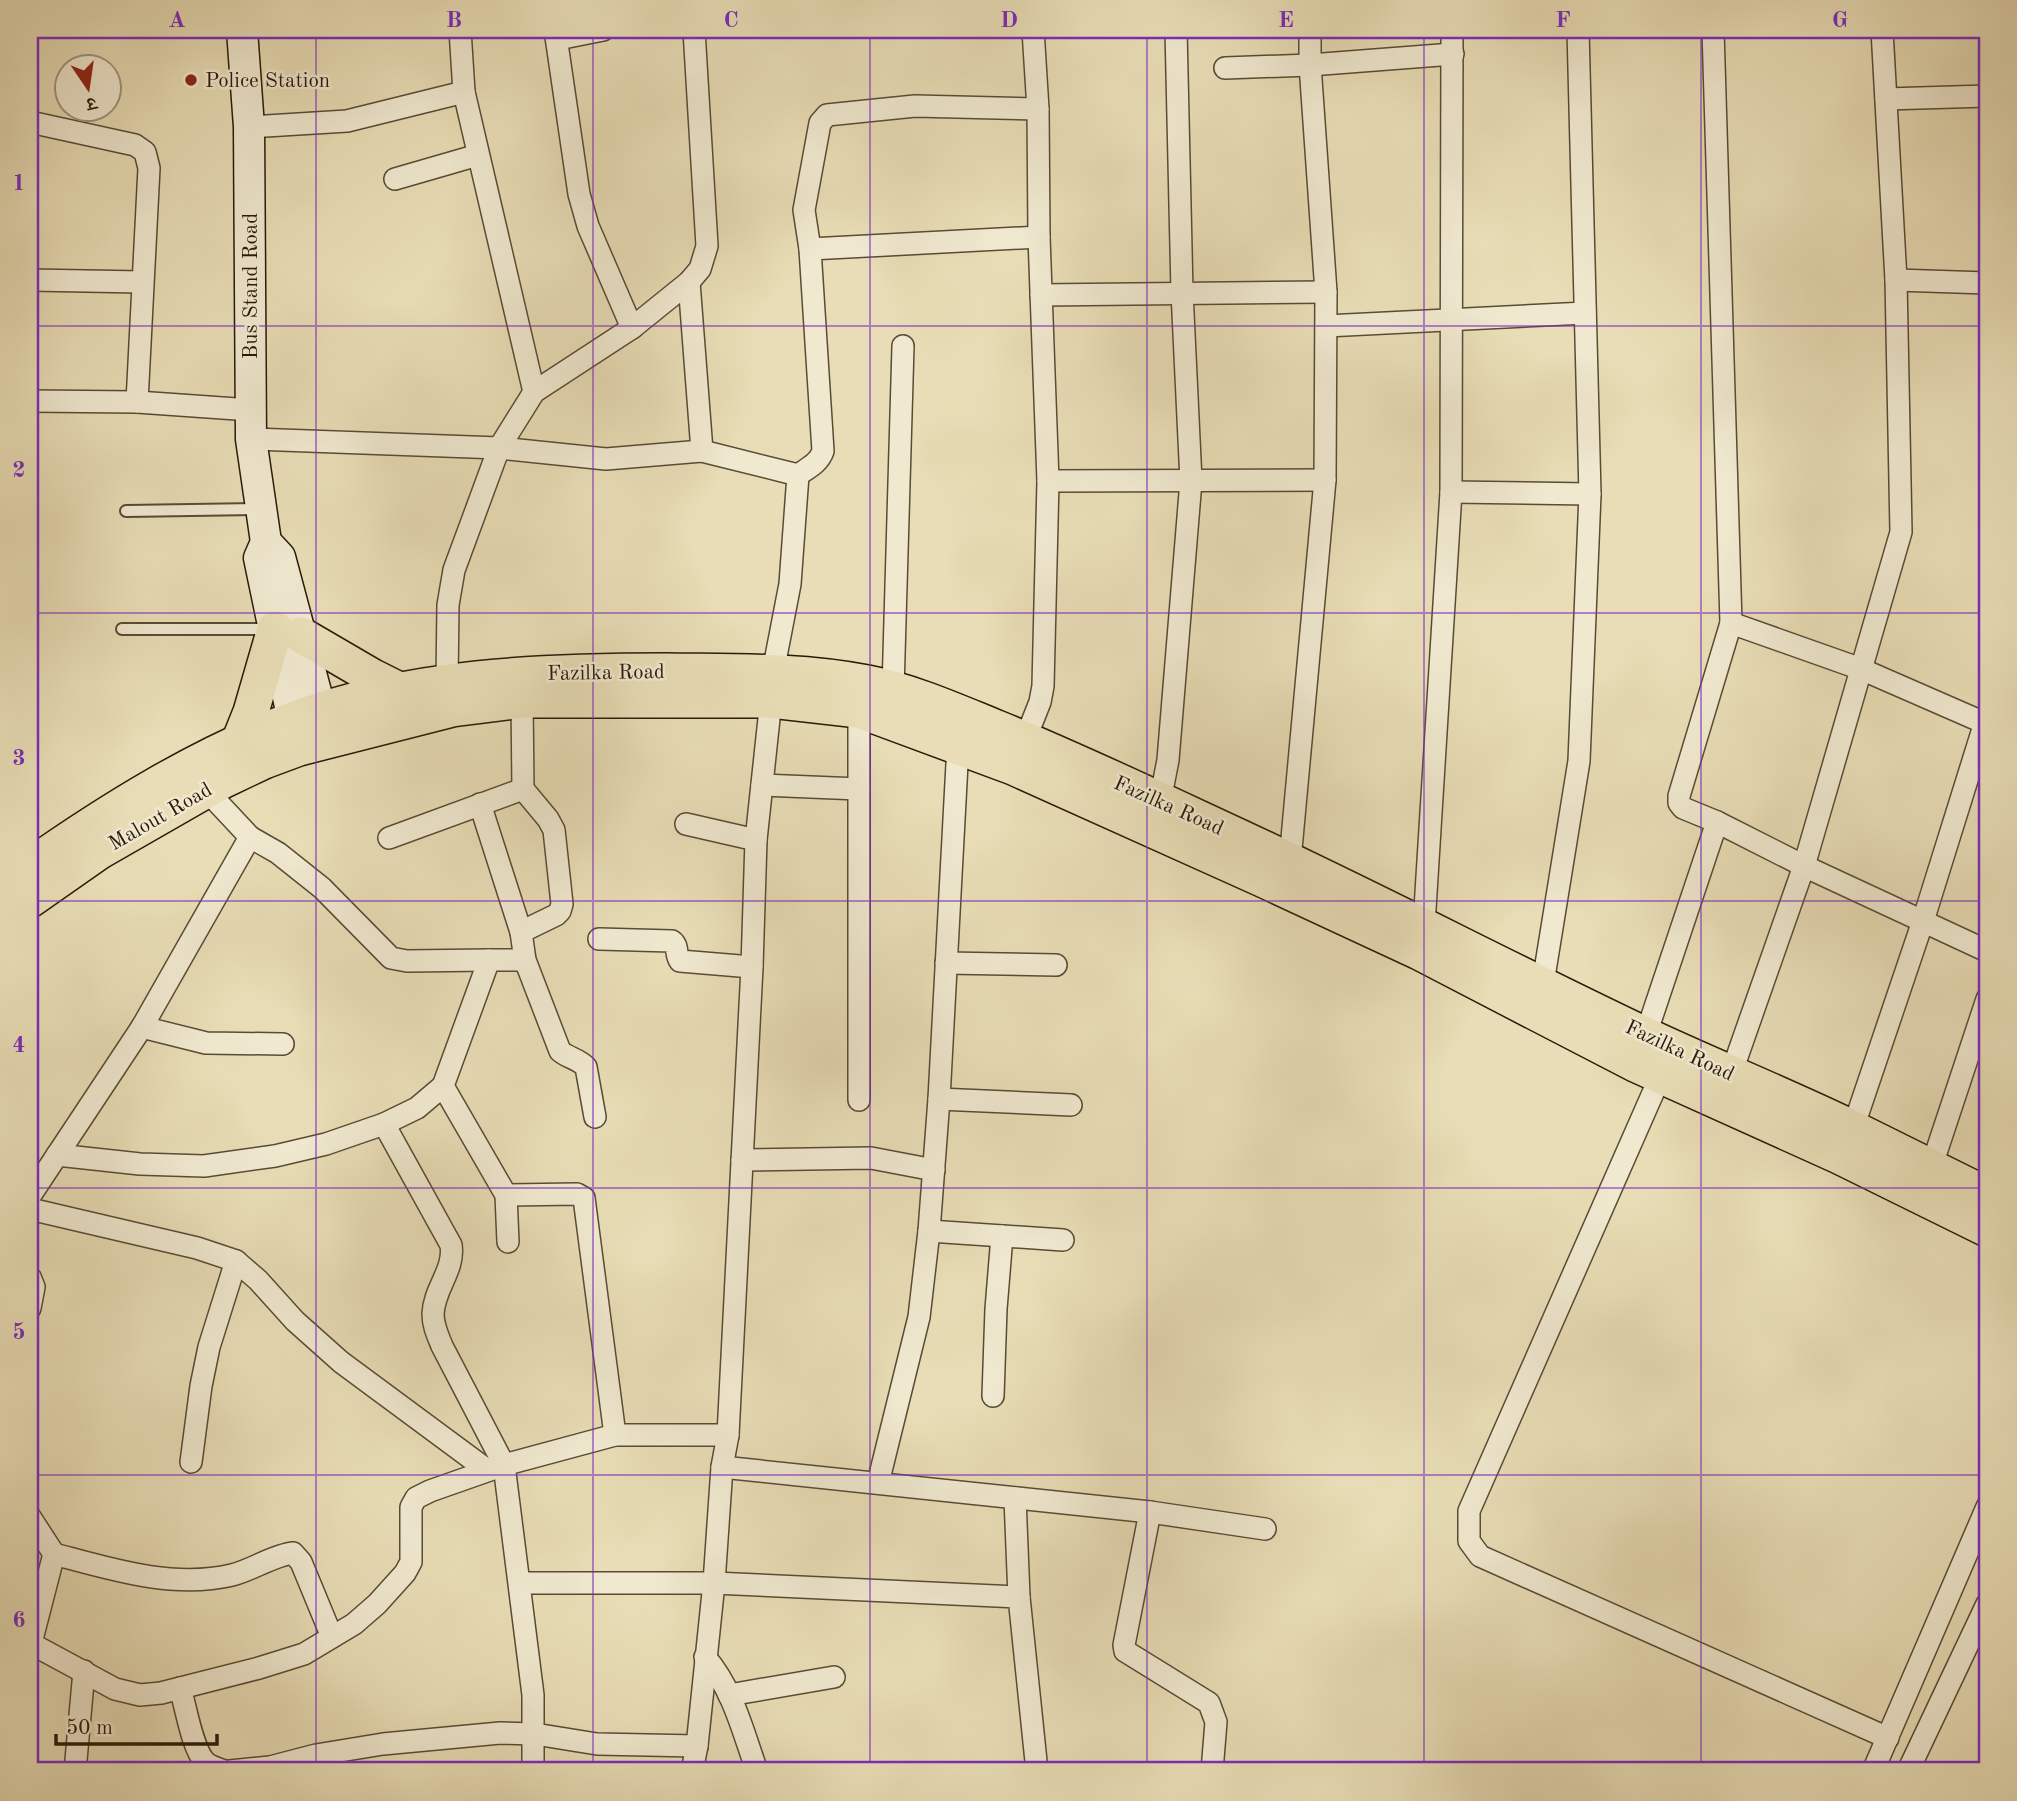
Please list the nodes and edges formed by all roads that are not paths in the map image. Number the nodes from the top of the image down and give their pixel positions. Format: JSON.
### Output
{"nodes":[{"id":1,"x":243,"y":30,"type":"edge"},
{"id":2,"x":460,"y":30,"type":"edge"},
{"id":3,"x":603,"y":30,"type":"edge"},
{"id":4,"x":694,"y":30,"type":"edge"},
{"id":5,"x":1033,"y":30,"type":"edge"},
{"id":6,"x":1176,"y":30,"type":"edge"},
{"id":7,"x":1310,"y":30,"type":"edge"},
{"id":8,"x":1452,"y":30,"type":"edge"},
{"id":9,"x":1578,"y":30,"type":"edge"},
{"id":10,"x":1713,"y":30,"type":"edge"},
{"id":11,"x":1882,"y":30,"type":"edge"},
{"id":12,"x":556,"y":34,"type":"edge"},
{"id":13,"x":1453,"y":54,"type":"junction"},
{"id":14,"x":1310,"y":65,"type":"junction"},
{"id":15,"x":1225,"y":68,"type":"dead end"},
{"id":16,"x":464,"y":92,"type":"junction"},
{"id":17,"x":1987,"y":96,"type":"edge"},
{"id":18,"x":1886,"y":99,"type":"junction"},
{"id":19,"x":1038,"y":109,"type":"junction"},
{"id":20,"x":30,"y":122,"type":"edge"},
{"id":21,"x":249,"y":127,"type":"junction"},
{"id":22,"x":478,"y":155,"type":"junction"},
{"id":23,"x":395,"y":179,"type":"dead end"},
{"id":24,"x":1040,"y":237,"type":"junction"},
{"id":25,"x":810,"y":249,"type":"junction"},
{"id":26,"x":30,"y":280,"type":"edge"},
{"id":27,"x":1896,"y":280,"type":"junction"},
{"id":28,"x":142,"y":282,"type":"junction"},
{"id":29,"x":689,"y":282,"type":"junction"},
{"id":30,"x":1987,"y":284,"type":"edge"},
{"id":31,"x":1182,"y":292,"type":"junction"},
{"id":32,"x":1326,"y":292,"type":"junction"},
{"id":33,"x":1041,"y":295,"type":"junction"},
{"id":34,"x":1585,"y":313,"type":"junction"},
{"id":35,"x":1452,"y":320,"type":"junction"},
{"id":36,"x":1326,"y":326,"type":"junction"},
{"id":37,"x":632,"y":328,"type":"junction"},
{"id":38,"x":903,"y":346,"type":"dead end"},
{"id":39,"x":534,"y":392,"type":"junction"},
{"id":40,"x":30,"y":401,"type":"edge"},
{"id":41,"x":137,"y":402,"type":"junction"},
{"id":42,"x":251,"y":410,"type":"junction"},
{"id":43,"x":251,"y":439,"type":"junction"},
{"id":44,"x":499,"y":448,"type":"junction"},
{"id":45,"x":702,"y":452,"type":"junction"},
{"id":46,"x":798,"y":475,"type":"junction"},
{"id":47,"x":1325,"y":480,"type":"junction"},
{"id":48,"x":1048,"y":481,"type":"junction"},
{"id":49,"x":1191,"y":481,"type":"junction"},
{"id":50,"x":1451,"y":492,"type":"junction"},
{"id":51,"x":1590,"y":494,"type":"junction"},
{"id":52,"x":261,"y":509,"type":"junction"},
{"id":53,"x":126,"y":511,"type":"dead end"},
{"id":54,"x":1731,"y":622,"type":"junction"},
{"id":55,"x":122,"y":629,"type":"dead end"},
{"id":56,"x":288,"y":632,"type":"junction"},
{"id":57,"x":1861,"y":669,"type":"junction"},
{"id":58,"x":447,"y":682,"type":"junction"},
{"id":59,"x":772,"y":686,"type":"junction"},
{"id":60,"x":893,"y":689,"type":"junction"},
{"id":61,"x":401,"y":691,"type":"junction"},
{"id":62,"x":522,"y":700,"type":"junction"},
{"id":63,"x":859,"y":710,"type":"junction"},
{"id":64,"x":1987,"y":721,"type":"edge"},
{"id":65,"x":310,"y":730,"type":"junction"},
{"id":66,"x":1025,"y":740,"type":"junction"},
{"id":67,"x":239,"y":742,"type":"junction"},
{"id":68,"x":958,"y":745,"type":"junction"},
{"id":69,"x":762,"y":785,"type":"junction"},
{"id":70,"x":523,"y":789,"type":"junction"},
{"id":71,"x":859,"y":789,"type":"junction"},
{"id":72,"x":206,"y":790,"type":"junction"},
{"id":73,"x":1160,"y":801,"type":"junction"},
{"id":74,"x":480,"y":804,"type":"junction"},
{"id":75,"x":1717,"y":822,"type":"junction"},
{"id":76,"x":686,"y":824,"type":"dead end"},
{"id":77,"x":250,"y":836,"type":"junction"},
{"id":78,"x":389,"y":838,"type":"dead end"},
{"id":79,"x":756,"y":840,"type":"junction"},
{"id":80,"x":1290,"y":860,"type":"junction"},
{"id":81,"x":30,"y":866,"type":"edge"},
{"id":82,"x":1804,"y":866,"type":"junction"},
{"id":83,"x":30,"y":900,"type":"edge"},
{"id":84,"x":1923,"y":921,"type":"junction"},
{"id":85,"x":1424,"y":925,"type":"junction"},
{"id":86,"x":521,"y":932,"type":"junction"},
{"id":87,"x":599,"y":939,"type":"dead end"},
{"id":88,"x":1987,"y":951,"type":"edge"},
{"id":89,"x":489,"y":960,"type":"junction"},
{"id":90,"x":525,"y":960,"type":"junction"},
{"id":91,"x":946,"y":962,"type":"junction"},
{"id":92,"x":1056,"y":965,"type":"dead end"},
{"id":93,"x":752,"y":967,"type":"junction"},
{"id":94,"x":1543,"y":984,"type":"junction"},
{"id":95,"x":1987,"y":999,"type":"edge"},
{"id":96,"x":142,"y":1027,"type":"junction"},
{"id":97,"x":283,"y":1044,"type":"dead end"},
{"id":98,"x":1654,"y":1055,"type":"junction"},
{"id":99,"x":1731,"y":1074,"type":"junction"},
{"id":100,"x":443,"y":1086,"type":"junction"},
{"id":101,"x":939,"y":1099,"type":"junction"},
{"id":102,"x":859,"y":1100,"type":"dead end"},
{"id":103,"x":1071,"y":1105,"type":"dead end"},
{"id":104,"x":595,"y":1117,"type":"dead end"},
{"id":105,"x":384,"y":1124,"type":"junction"},
{"id":106,"x":1853,"y":1128,"type":"junction"},
{"id":107,"x":57,"y":1155,"type":"junction"},
{"id":108,"x":742,"y":1160,"type":"junction"},
{"id":109,"x":1931,"y":1168,"type":"junction"},
{"id":110,"x":934,"y":1170,"type":"junction"},
{"id":111,"x":506,"y":1195,"type":"junction"},
{"id":112,"x":1987,"y":1195,"type":"edge"},
{"id":113,"x":30,"y":1196,"type":"edge"},
{"id":114,"x":30,"y":1209,"type":"edge"},
{"id":115,"x":1987,"y":1229,"type":"edge"},
{"id":116,"x":929,"y":1231,"type":"junction"},
{"id":117,"x":1002,"y":1236,"type":"junction"},
{"id":118,"x":1063,"y":1240,"type":"dead end"},
{"id":119,"x":508,"y":1242,"type":"dead end"},
{"id":120,"x":236,"y":1261,"type":"junction"},
{"id":121,"x":30,"y":1277,"type":"edge"},
{"id":122,"x":30,"y":1308,"type":"edge"},
{"id":123,"x":993,"y":1396,"type":"dead end"},
{"id":124,"x":615,"y":1435,"type":"junction"},
{"id":125,"x":728,"y":1435,"type":"junction"},
{"id":126,"x":191,"y":1462,"type":"dead end"},
{"id":127,"x":495,"y":1467,"type":"junction"},
{"id":128,"x":722,"y":1467,"type":"junction"},
{"id":129,"x":878,"y":1483,"type":"junction"},
{"id":130,"x":1015,"y":1498,"type":"junction"},
{"id":131,"x":1987,"y":1507,"type":"edge"},
{"id":132,"x":1150,"y":1512,"type":"junction"},
{"id":133,"x":30,"y":1517,"type":"edge"},
{"id":134,"x":1265,"y":1529,"type":"dead end"},
{"id":135,"x":54,"y":1554,"type":"junction"},
{"id":136,"x":520,"y":1583,"type":"junction"},
{"id":137,"x":714,"y":1583,"type":"junction"},
{"id":138,"x":1019,"y":1597,"type":"junction"},
{"id":139,"x":1987,"y":1604,"type":"edge"},
{"id":140,"x":1982,"y":1628,"type":"edge"},
{"id":141,"x":332,"y":1637,"type":"junction"},
{"id":142,"x":30,"y":1643,"type":"edge"},
{"id":143,"x":705,"y":1657,"type":"junction"},
{"id":144,"x":85,"y":1671,"type":"junction"},
{"id":145,"x":834,"y":1677,"type":"dead end"},
{"id":146,"x":180,"y":1688,"type":"junction"},
{"id":147,"x":729,"y":1695,"type":"junction"},
{"id":148,"x":535,"y":1734,"type":"junction"},
{"id":149,"x":1888,"y":1738,"type":"junction"},
{"id":150,"x":697,"y":1746,"type":"junction"},
{"id":151,"x":75,"y":1771,"type":"edge"},
{"id":152,"x":227,"y":1771,"type":"edge"},
{"id":153,"x":533,"y":1771,"type":"edge"},
{"id":154,"x":692,"y":1771,"type":"edge"},
{"id":155,"x":757,"y":1771,"type":"edge"},
{"id":156,"x":1037,"y":1771,"type":"edge"},
{"id":157,"x":1212,"y":1771,"type":"edge"},
{"id":158,"x":1873,"y":1771,"type":"edge"},
{"id":159,"x":1908,"y":1771,"type":"edge"}],
"edges":[{"from":1,"to":21,"type":"main road","name":"Bus Stand Road"},
{"from":2,"to":16,"type":"street"},
{"from":3,"to":12,"type":"street"},
{"from":4,"to":29,"type":"street"},
{"from":5,"to":19,"type":"street"},
{"from":6,"to":31,"type":"street"},
{"from":7,"to":14,"type":"street"},
{"from":8,"to":13,"type":"street"},
{"from":9,"to":34,"type":"street"},
{"from":10,"to":54,"type":"street"},
{"from":11,"to":18,"type":"street"},
{"from":12,"to":37,"type":"street"},
{"from":13,"to":14,"type":"street"},
{"from":13,"to":35,"type":"street"},
{"from":14,"to":15,"type":"street"},
{"from":14,"to":32,"type":"street"},
{"from":16,"to":21,"type":"street"},
{"from":16,"to":22,"type":"street"},
{"from":17,"to":18,"type":"street"},
{"from":18,"to":27,"type":"street"},
{"from":19,"to":24,"type":"street"},
{"from":19,"to":25,"type":"street"},
{"from":20,"to":28,"type":"street"},
{"from":21,"to":42,"type":"main road","name":"Bus Stand Road"},
{"from":22,"to":23,"type":"street"},
{"from":22,"to":39,"type":"street"},
{"from":24,"to":25,"type":"street"},
{"from":24,"to":33,"type":"street"},
{"from":25,"to":46,"type":"street"},
{"from":26,"to":28,"type":"street"},
{"from":27,"to":30,"type":"street"},
{"from":27,"to":57,"type":"street"},
{"from":28,"to":41,"type":"street"},
{"from":29,"to":37,"type":"street"},
{"from":29,"to":45,"type":"street"},
{"from":31,"to":32,"type":"street"},
{"from":31,"to":33,"type":"street"},
{"from":31,"to":49,"type":"street"},
{"from":32,"to":36,"type":"street"},
{"from":33,"to":48,"type":"street"},
{"from":34,"to":35,"type":"street"},
{"from":34,"to":51,"type":"street"},
{"from":35,"to":36,"type":"street"},
{"from":35,"to":50,"type":"street"},
{"from":36,"to":47,"type":"street"},
{"from":37,"to":39,"type":"street"},
{"from":38,"to":60,"type":"street"},
{"from":39,"to":44,"type":"street"},
{"from":40,"to":41,"type":"street"},
{"from":41,"to":42,"type":"street"},
{"from":42,"to":43,"type":"main road","name":"Bus Stand Road"},
{"from":43,"to":44,"type":"street"},
{"from":43,"to":52,"type":"main road","name":"Bus Stand Road"},
{"from":44,"to":45,"type":"street"},
{"from":44,"to":58,"type":"street"},
{"from":45,"to":46,"type":"street"},
{"from":46,"to":59,"type":"street"},
{"from":47,"to":49,"type":"street"},
{"from":47,"to":80,"type":"street"},
{"from":48,"to":49,"type":"street"},
{"from":48,"to":66,"type":"street"},
{"from":49,"to":73,"type":"street"},
{"from":50,"to":51,"type":"street"},
{"from":50,"to":85,"type":"street"},
{"from":51,"to":94,"type":"street"},
{"from":52,"to":53,"type":"lane"},
{"from":52,"to":56,"type":"main road","name":"Bus Stand Road"},
{"from":54,"to":57,"type":"street"},
{"from":54,"to":75,"type":"street"},
{"from":55,"to":56,"type":"lane"},
{"from":56,"to":61,"type":"highway"},
{"from":56,"to":65,"type":"main road","name":"Bus Stand Road"},
{"from":56,"to":67,"type":"highway"},
{"from":57,"to":64,"type":"street"},
{"from":57,"to":82,"type":"street"},
{"from":58,"to":59,"type":"highway","name":"Fazilka Road"},
{"from":58,"to":61,"type":"highway","name":"Fazilka Road"},
{"from":59,"to":60,"type":"highway","name":"Fazilka Road"},
{"from":59,"to":62,"type":"highway","name":"Fazilka Road"},
{"from":59,"to":63,"type":"highway","name":"Fazilka Road"},
{"from":59,"to":69,"type":"street"},
{"from":60,"to":66,"type":"highway","name":"Fazilka Road"},
{"from":61,"to":65,"type":"highway","name":"Fazilka Road"},
{"from":62,"to":65,"type":"highway","name":"Fazilka Road"},
{"from":62,"to":70,"type":"street"},
{"from":63,"to":68,"type":"highway","name":"Fazilka Road"},
{"from":63,"to":71,"type":"street"},
{"from":64,"to":84,"type":"street"},
{"from":65,"to":67,"type":"highway","name":"Malout Road"},
{"from":65,"to":72,"type":"highway","name":"Malout Road"},
{"from":66,"to":73,"type":"highway","name":"Fazilka Road"},
{"from":67,"to":81,"type":"highway","name":"Malout Road"},
{"from":68,"to":91,"type":"street"},
{"from":68,"to":98,"type":"highway","name":"Fazilka Road"},
{"from":69,"to":71,"type":"street"},
{"from":69,"to":79,"type":"street"},
{"from":70,"to":74,"type":"street"},
{"from":70,"to":86,"type":"street"},
{"from":71,"to":102,"type":"street"},
{"from":72,"to":77,"type":"street"},
{"from":72,"to":83,"type":"highway","name":"Malout Road"},
{"from":73,"to":80,"type":"highway","name":"Fazilka Road"},
{"from":74,"to":78,"type":"street"},
{"from":74,"to":86,"type":"street"},
{"from":75,"to":82,"type":"street"},
{"from":75,"to":98,"type":"street"},
{"from":76,"to":79,"type":"street"},
{"from":77,"to":89,"type":"street"},
{"from":77,"to":96,"type":"street"},
{"from":79,"to":93,"type":"street"},
{"from":80,"to":85,"type":"highway","name":"Fazilka Road"},
{"from":82,"to":84,"type":"street"},
{"from":82,"to":99,"type":"street"},
{"from":84,"to":88,"type":"street"},
{"from":84,"to":106,"type":"street"},
{"from":85,"to":94,"type":"highway","name":"Fazilka Road"},
{"from":86,"to":90,"type":"street"},
{"from":87,"to":93,"type":"street"},
{"from":89,"to":90,"type":"street"},
{"from":89,"to":100,"type":"street"},
{"from":90,"to":104,"type":"street"},
{"from":91,"to":92,"type":"street"},
{"from":91,"to":101,"type":"street"},
{"from":93,"to":108,"type":"street"},
{"from":94,"to":98,"type":"highway","name":"Fazilka Road"},
{"from":95,"to":109,"type":"street"},
{"from":96,"to":97,"type":"street"},
{"from":96,"to":107,"type":"street"},
{"from":98,"to":99,"type":"highway","name":"Fazilka Road"},
{"from":98,"to":115,"type":"highway","name":"Fazilka Road"},
{"from":98,"to":149,"type":"street"},
{"from":99,"to":106,"type":"highway","name":"Fazilka Road"},
{"from":100,"to":105,"type":"street"},
{"from":100,"to":111,"type":"street"},
{"from":101,"to":103,"type":"street"},
{"from":101,"to":110,"type":"street"},
{"from":105,"to":107,"type":"street"},
{"from":105,"to":127,"type":"street"},
{"from":106,"to":109,"type":"highway","name":"Fazilka Road"},
{"from":107,"to":113,"type":"street"},
{"from":108,"to":110,"type":"street"},
{"from":108,"to":125,"type":"street"},
{"from":109,"to":112,"type":"highway","name":"Fazilka Road"},
{"from":110,"to":116,"type":"street"},
{"from":111,"to":119,"type":"street"},
{"from":111,"to":124,"type":"street"},
{"from":114,"to":120,"type":"street"},
{"from":116,"to":117,"type":"street"},
{"from":116,"to":129,"type":"street"},
{"from":117,"to":118,"type":"street"},
{"from":117,"to":123,"type":"street"},
{"from":120,"to":126,"type":"street"},
{"from":120,"to":127,"type":"street"},
{"from":121,"to":122,"type":"street"},
{"from":124,"to":125,"type":"street"},
{"from":124,"to":127,"type":"street"},
{"from":125,"to":128,"type":"street"},
{"from":127,"to":136,"type":"street"},
{"from":127,"to":141,"type":"street"},
{"from":128,"to":129,"type":"street"},
{"from":128,"to":137,"type":"street"},
{"from":129,"to":130,"type":"street"},
{"from":130,"to":132,"type":"street"},
{"from":130,"to":138,"type":"street"},
{"from":131,"to":149,"type":"street"},
{"from":132,"to":134,"type":"street"},
{"from":132,"to":157,"type":"street"},
{"from":133,"to":135,"type":"street"},
{"from":135,"to":141,"type":"street"},
{"from":135,"to":142,"type":"street"},
{"from":136,"to":137,"type":"street"},
{"from":136,"to":148,"type":"street"},
{"from":137,"to":138,"type":"street"},
{"from":137,"to":143,"type":"street"},
{"from":138,"to":156,"type":"street"},
{"from":139,"to":140,"type":"street"},
{"from":140,"to":159,"type":"street"},
{"from":141,"to":146,"type":"street"},
{"from":142,"to":144,"type":"street"},
{"from":143,"to":147,"type":"street"},
{"from":143,"to":150,"type":"street"},
{"from":144,"to":146,"type":"street"},
{"from":144,"to":151,"type":"street"},
{"from":145,"to":147,"type":"street"},
{"from":146,"to":152,"type":"street"},
{"from":147,"to":155,"type":"street"},
{"from":148,"to":150,"type":"street"},
{"from":148,"to":152,"type":"street"},
{"from":148,"to":153,"type":"street"},
{"from":149,"to":158,"type":"street"},
{"from":150,"to":154,"type":"street"}]}
